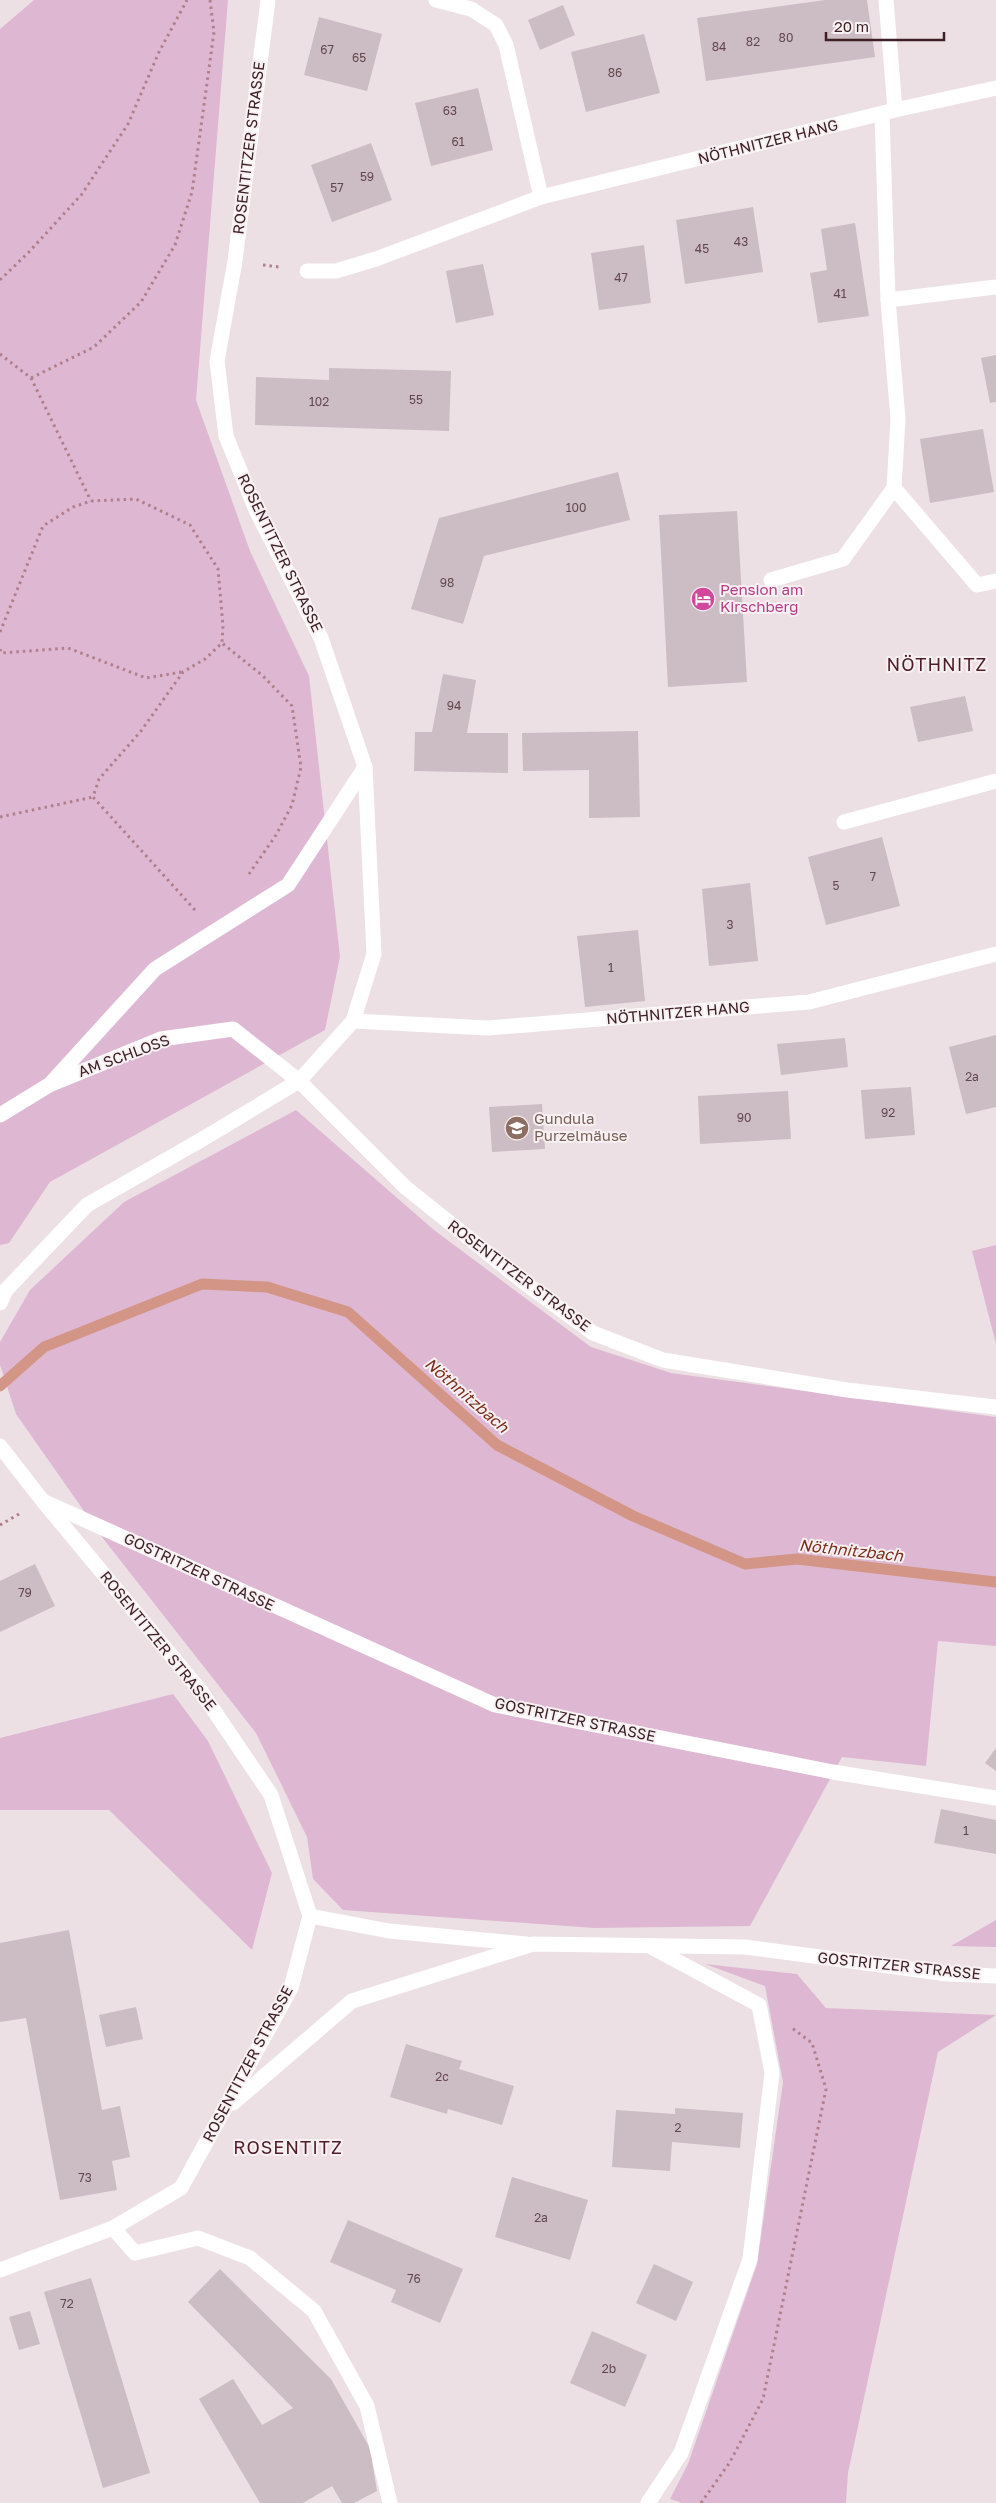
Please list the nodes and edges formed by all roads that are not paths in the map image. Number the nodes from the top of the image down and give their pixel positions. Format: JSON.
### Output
{"nodes":[{"id":1,"x":268,"y":0,"type":"edge"},
{"id":2,"x":436,"y":0,"type":"edge"},
{"id":3,"x":886,"y":0,"type":"edge"},
{"id":4,"x":996,"y":88,"type":"edge"},
{"id":5,"x":889,"y":112,"type":"junction"},
{"id":6,"x":541,"y":197,"type":"junction"},
{"id":7,"x":306,"y":271,"type":"road end"},
{"id":8,"x":996,"y":288,"type":"edge"},
{"id":9,"x":888,"y":300,"type":"junction"},
{"id":10,"x":894,"y":488,"type":"junction"},
{"id":11,"x":771,"y":580,"type":"dead end"},
{"id":12,"x":996,"y":581,"type":"edge"},
{"id":13,"x":364,"y":767,"type":"junction"},
{"id":14,"x":996,"y":781,"type":"edge"},
{"id":15,"x":844,"y":822,"type":"dead end"},
{"id":16,"x":996,"y":954,"type":"edge"},
{"id":17,"x":354,"y":1021,"type":"junction"},
{"id":18,"x":299,"y":1081,"type":"junction"},
{"id":19,"x":49,"y":1085,"type":"junction"},
{"id":20,"x":0,"y":1115,"type":"edge"},
{"id":21,"x":0,"y":1303,"type":"edge"},
{"id":22,"x":996,"y":1407,"type":"edge"},
{"id":23,"x":0,"y":1446,"type":"edge"},
{"id":24,"x":42,"y":1500,"type":"junction"},
{"id":25,"x":996,"y":1798,"type":"edge"},
{"id":26,"x":310,"y":1916,"type":"junction"},
{"id":27,"x":532,"y":1944,"type":"junction"},
{"id":28,"x":650,"y":1946,"type":"junction"},
{"id":29,"x":996,"y":1976,"type":"edge"},
{"id":30,"x":226,"y":2109,"type":"junction"},
{"id":31,"x":113,"y":2228,"type":"junction"},
{"id":32,"x":0,"y":2270,"type":"edge"},
{"id":33,"x":390,"y":2503,"type":"edge"},
{"id":34,"x":648,"y":2503,"type":"edge"}],
"edges":[{"from":1,"to":13,"type":"street","name":"ROSENTITZER STRASSE"},
{"from":2,"to":6,"type":"street"},
{"from":3,"to":5,"type":"street"},
{"from":4,"to":5,"type":"street","name":"NÖTHNITZER HANG"},
{"from":5,"to":6,"type":"street","name":"NÖTHNITZER HANG"},
{"from":5,"to":9,"type":"street"},
{"from":6,"to":7,"type":"street","name":"NÖTHNITZER HANG"},
{"from":8,"to":9,"type":"street"},
{"from":9,"to":10,"type":"street"},
{"from":10,"to":11,"type":"street"},
{"from":10,"to":12,"type":"street"},
{"from":13,"to":17,"type":"street","name":"ROSENTITZER STRASSE"},
{"from":13,"to":19,"type":"street"},
{"from":14,"to":15,"type":"street"},
{"from":16,"to":17,"type":"street","name":"NÖTHNITZER HANG"},
{"from":17,"to":18,"type":"street","name":"ROSENTITZER STRASSE"},
{"from":18,"to":19,"type":"street","name":"AM SCHLOSS"},
{"from":18,"to":21,"type":"street","name":"ROSENTITZER STRASSE"},
{"from":18,"to":22,"type":"street","name":"ROSENTITZER STRASSE"},
{"from":19,"to":20,"type":"street","name":"AM SCHLOSS"},
{"from":23,"to":24,"type":"street","name":"ROSENTITZER STRASSE"},
{"from":24,"to":25,"type":"street","name":"GOSTRITZER STRASSE"},
{"from":24,"to":26,"type":"street","name":"ROSENTITZER STRASSE"},
{"from":26,"to":27,"type":"street","name":"GOSTRITZER STRASSE"},
{"from":26,"to":30,"type":"street","name":"ROSENTITZER STRASSE"},
{"from":27,"to":28,"type":"street","name":"GOSTRITZER STRASSE"},
{"from":27,"to":30,"type":"street","name":"GOSTRITZER STRASSE"},
{"from":28,"to":29,"type":"street","name":"GOSTRITZER STRASSE"},
{"from":28,"to":34,"type":"street"},
{"from":30,"to":31,"type":"street","name":"ROSENTITZER STRASSE"},
{"from":31,"to":32,"type":"street","name":"ROSENTITZER STRASSE"},
{"from":31,"to":33,"type":"street"}]}
